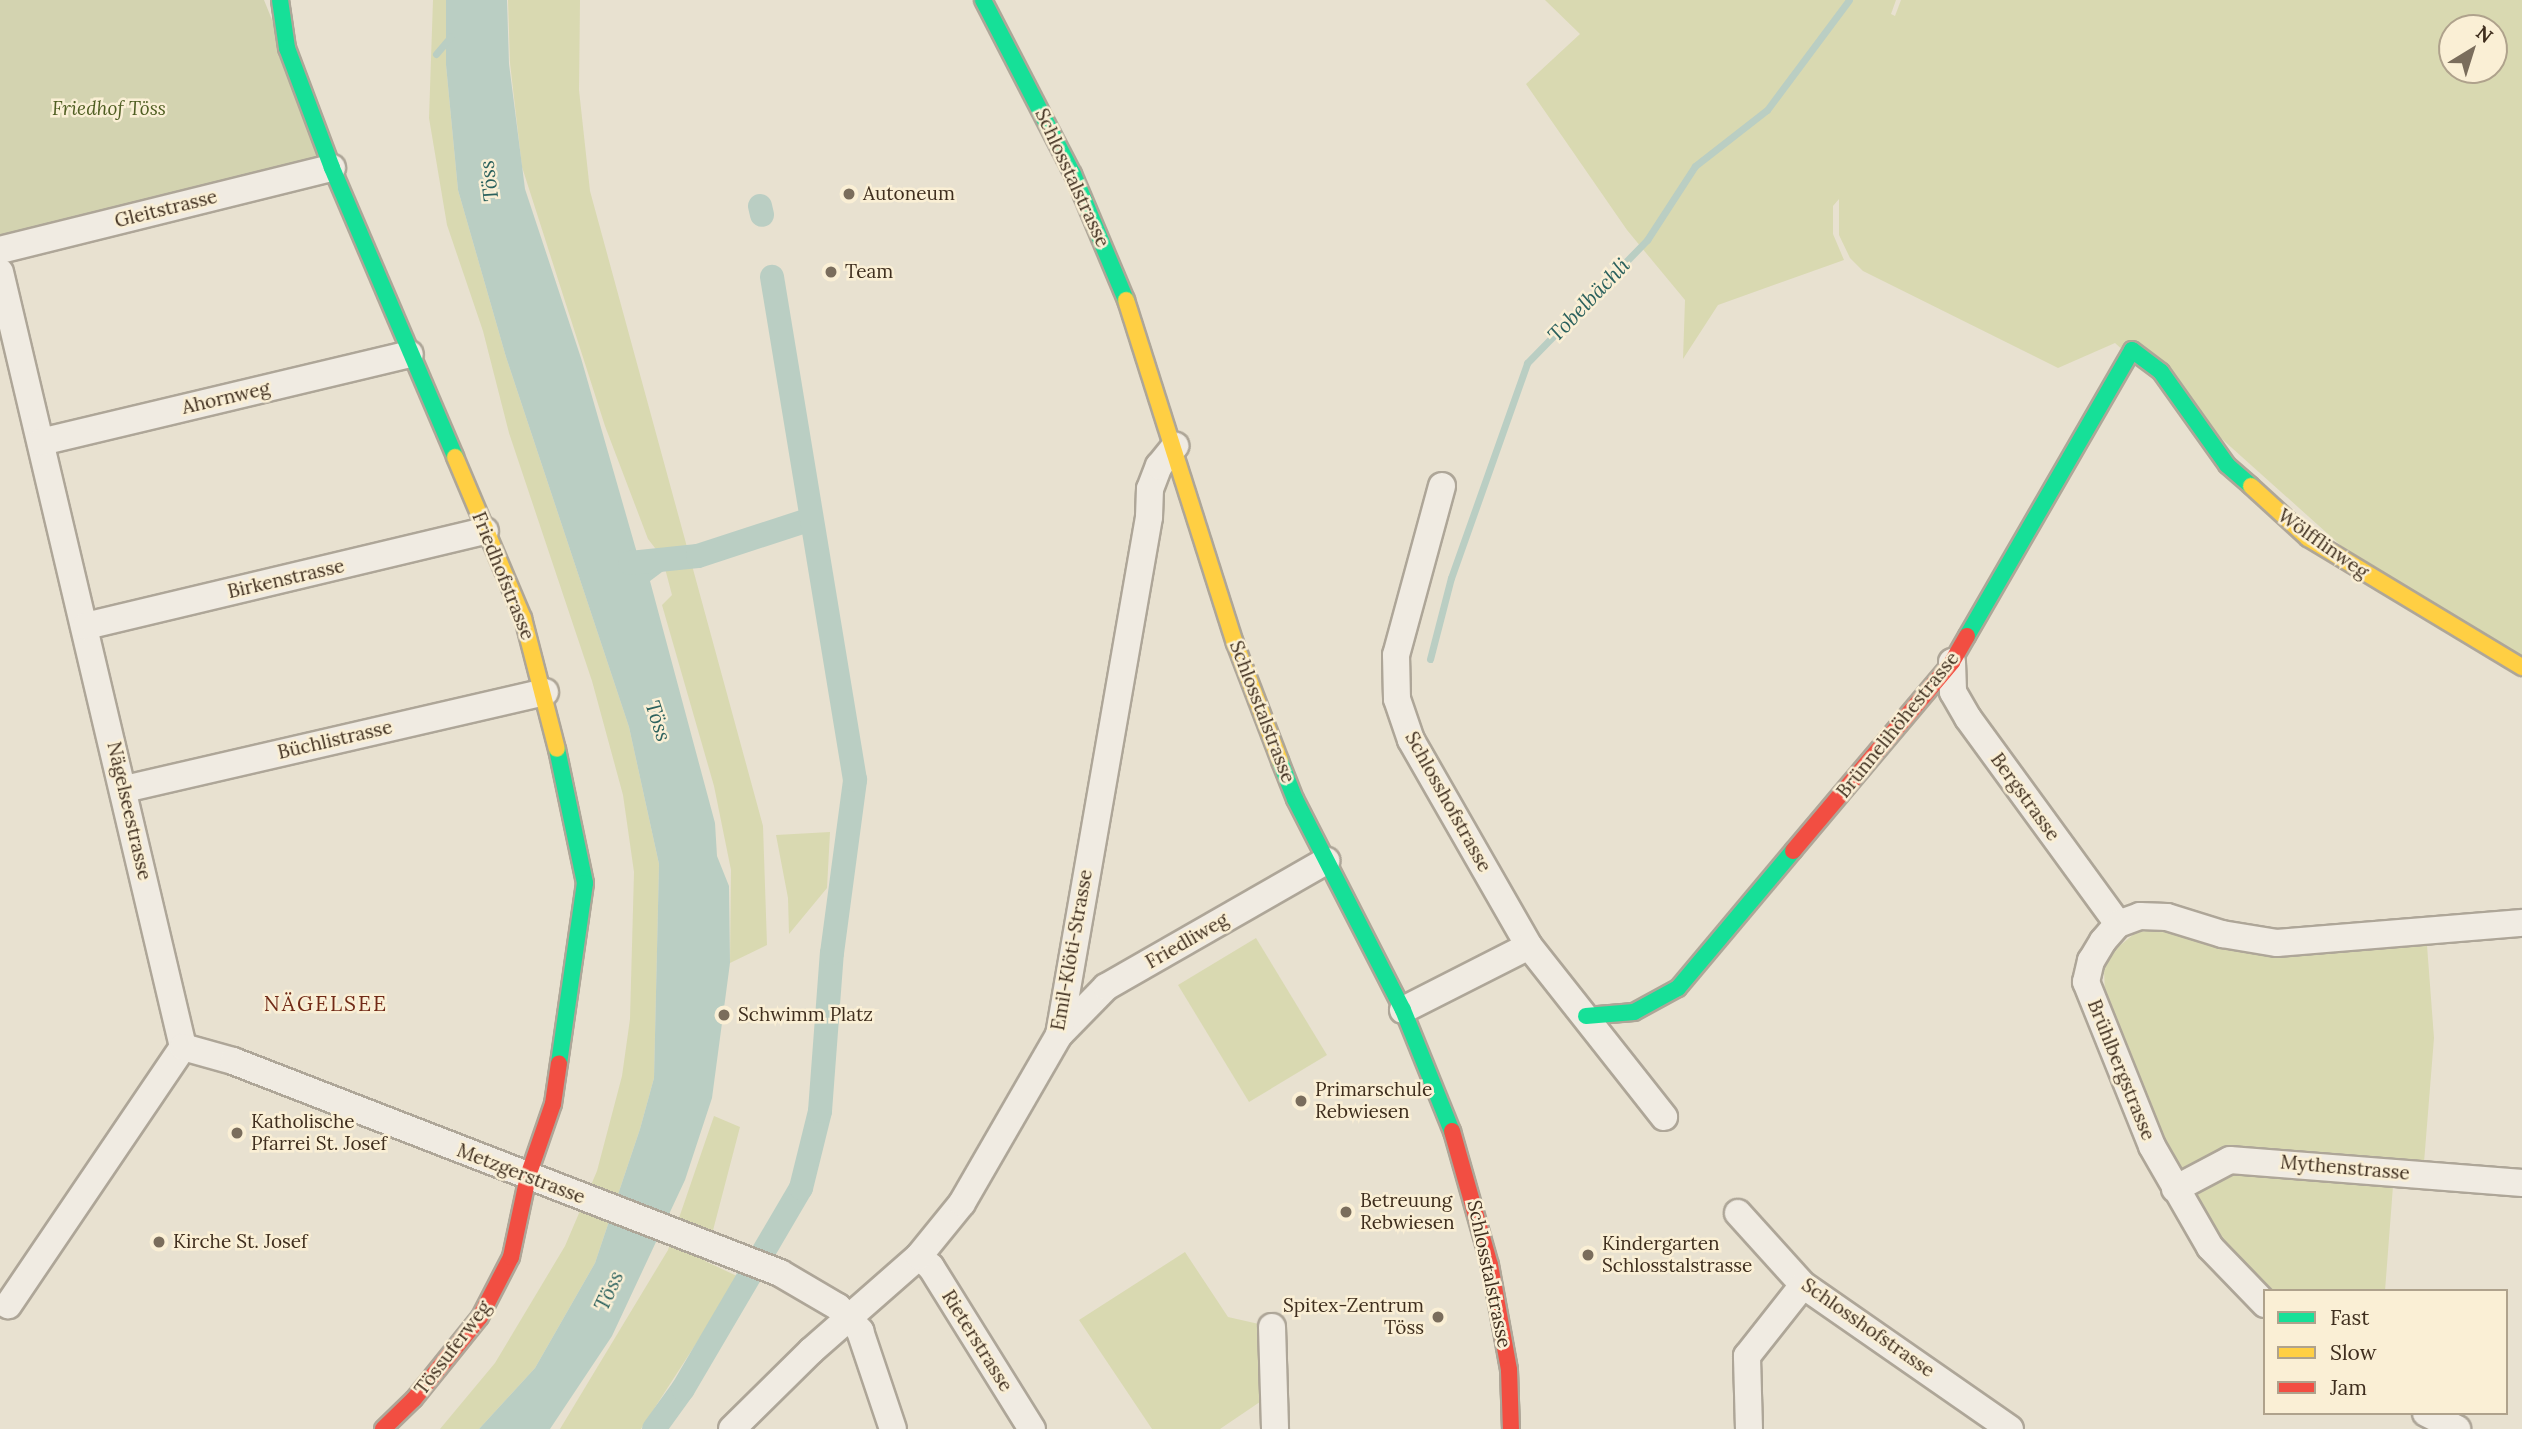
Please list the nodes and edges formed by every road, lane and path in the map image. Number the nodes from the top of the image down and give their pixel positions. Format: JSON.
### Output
{"nodes":[{"id":1,"x":280,"y":0,"type":"edge"},
{"id":2,"x":983,"y":0,"type":"edge"},
{"id":3,"x":332,"y":169,"type":"junction"},
{"id":4,"x":0,"y":250,"type":"edge"},
{"id":5,"x":0,"y":272,"type":"edge"},
{"id":6,"x":2132,"y":350,"type":"joint"},
{"id":7,"x":410,"y":354,"type":"junction"},
{"id":8,"x":41,"y":442,"type":"junction"},
{"id":9,"x":1175,"y":446,"type":"junction"},
{"id":10,"x":1442,"y":486,"type":"dead end"},
{"id":11,"x":485,"y":531,"type":"junction"},
{"id":12,"x":86,"y":626,"type":"junction"},
{"id":13,"x":1952,"y":662,"type":"junction"},
{"id":14,"x":2522,"y":667,"type":"edge"},
{"id":15,"x":545,"y":692,"type":"junction"},
{"id":16,"x":125,"y":789,"type":"junction"},
{"id":17,"x":1326,"y":861,"type":"junction"},
{"id":18,"x":2522,"y":923,"type":"edge"},
{"id":19,"x":2118,"y":924,"type":"junction"},
{"id":20,"x":1529,"y":947,"type":"junction"},
{"id":21,"x":1402,"y":1010,"type":"junction"},
{"id":22,"x":1586,"y":1016,"type":"junction"},
{"id":23,"x":1059,"y":1035,"type":"junction"},
{"id":24,"x":183,"y":1047,"type":"junction"},
{"id":25,"x":1664,"y":1117,"type":"dead end"},
{"id":26,"x":528,"y":1176,"type":"junction"},
{"id":27,"x":2522,"y":1182,"type":"edge"},
{"id":28,"x":2175,"y":1189,"type":"junction"},
{"id":29,"x":1738,"y":1213,"type":"dead end"},
{"id":30,"x":919,"y":1256,"type":"junction"},
{"id":31,"x":1803,"y":1285,"type":"junction"},
{"id":32,"x":2263,"y":1302,"type":"edge"},
{"id":33,"x":8,"y":1305,"type":"dead end"},
{"id":34,"x":851,"y":1319,"type":"junction"},
{"id":35,"x":1272,"y":1327,"type":"dead end"},
{"id":36,"x":2430,"y":1415,"type":"edge"},
{"id":37,"x":383,"y":1429,"type":"edge"},
{"id":38,"x":732,"y":1429,"type":"edge"},
{"id":39,"x":893,"y":1429,"type":"edge"},
{"id":40,"x":1032,"y":1429,"type":"edge"},
{"id":41,"x":1275,"y":1429,"type":"edge"},
{"id":42,"x":1511,"y":1429,"type":"edge"},
{"id":43,"x":1749,"y":1429,"type":"edge"},
{"id":44,"x":2010,"y":1429,"type":"edge"},
{"id":45,"x":2457,"y":1429,"type":"edge"}],
"edges":[{"from":1,"to":3,"type":"street","name":"Friedhofstrasse"},
{"from":2,"to":9,"type":"street","name":"Schlosstalstrasse"},
{"from":3,"to":4,"type":"street","name":"Gleitstrasse"},
{"from":3,"to":7,"type":"street","name":"Friedhofstrasse"},
{"from":5,"to":8,"type":"street","name":"Nägelseestrasse"},
{"from":6,"to":13,"type":"street","name":"Brünnelihöhestrasse"},
{"from":6,"to":14,"type":"street","name":"Wölfflinweg"},
{"from":7,"to":8,"type":"street","name":"Ahornweg"},
{"from":7,"to":11,"type":"street","name":"Friedhofstrasse"},
{"from":8,"to":12,"type":"street","name":"Nägelseestrasse"},
{"from":9,"to":17,"type":"street","name":"Schlosstalstrasse"},
{"from":9,"to":23,"type":"street","name":"Emil-Klöti-Strasse"},
{"from":10,"to":20,"type":"street","name":"Schlosshofstrasse"},
{"from":11,"to":12,"type":"street","name":"Birkenstrasse"},
{"from":11,"to":15,"type":"street","name":"Friedhofstrasse"},
{"from":12,"to":16,"type":"street","name":"Nägelseestrasse"},
{"from":13,"to":19,"type":"street","name":"Bergstrasse"},
{"from":13,"to":22,"type":"street","name":"Brünnelihöhestrasse"},
{"from":15,"to":16,"type":"street","name":"Büchlistrasse"},
{"from":15,"to":26,"type":"street","name":"Friedhofstrasse"},
{"from":16,"to":24,"type":"street","name":"Nägelseestrasse"},
{"from":17,"to":21,"type":"street","name":"Schlosstalstrasse"},
{"from":17,"to":23,"type":"street","name":"Friedliweg"},
{"from":18,"to":19,"type":"street"},
{"from":19,"to":28,"type":"street","name":"Brühlbergstrasse"},
{"from":20,"to":21,"type":"street"},
{"from":20,"to":22,"type":"street","name":"Schlosshofstrasse"},
{"from":21,"to":42,"type":"street","name":"Schlosstalstrasse"},
{"from":22,"to":25,"type":"street","name":"Schlosshofstrasse"},
{"from":23,"to":30,"type":"street","name":"Emil-Klöti-Strasse"},
{"from":24,"to":26,"type":"street","name":"Metzgerstrasse"},
{"from":24,"to":33,"type":"street"},
{"from":26,"to":34,"type":"street","name":"Metzgerstrasse"},
{"from":26,"to":37,"type":"street","name":"Tössuferweg"},
{"from":27,"to":28,"type":"street","name":"Mythenstrasse"},
{"from":28,"to":32,"type":"street","name":"Brühlbergstrasse"},
{"from":29,"to":31,"type":"street","name":"Schlosshofstrasse"},
{"from":30,"to":34,"type":"street","name":"Emil-Klöti-Strasse"},
{"from":30,"to":40,"type":"street","name":"Rieterstrasse"},
{"from":31,"to":43,"type":"street"},
{"from":31,"to":44,"type":"street","name":"Schlosshofstrasse"},
{"from":34,"to":38,"type":"street","name":"Emil-Klöti-Strasse"},
{"from":34,"to":39,"type":"street"},
{"from":35,"to":41,"type":"street"},
{"from":36,"to":45,"type":"street"}]}
